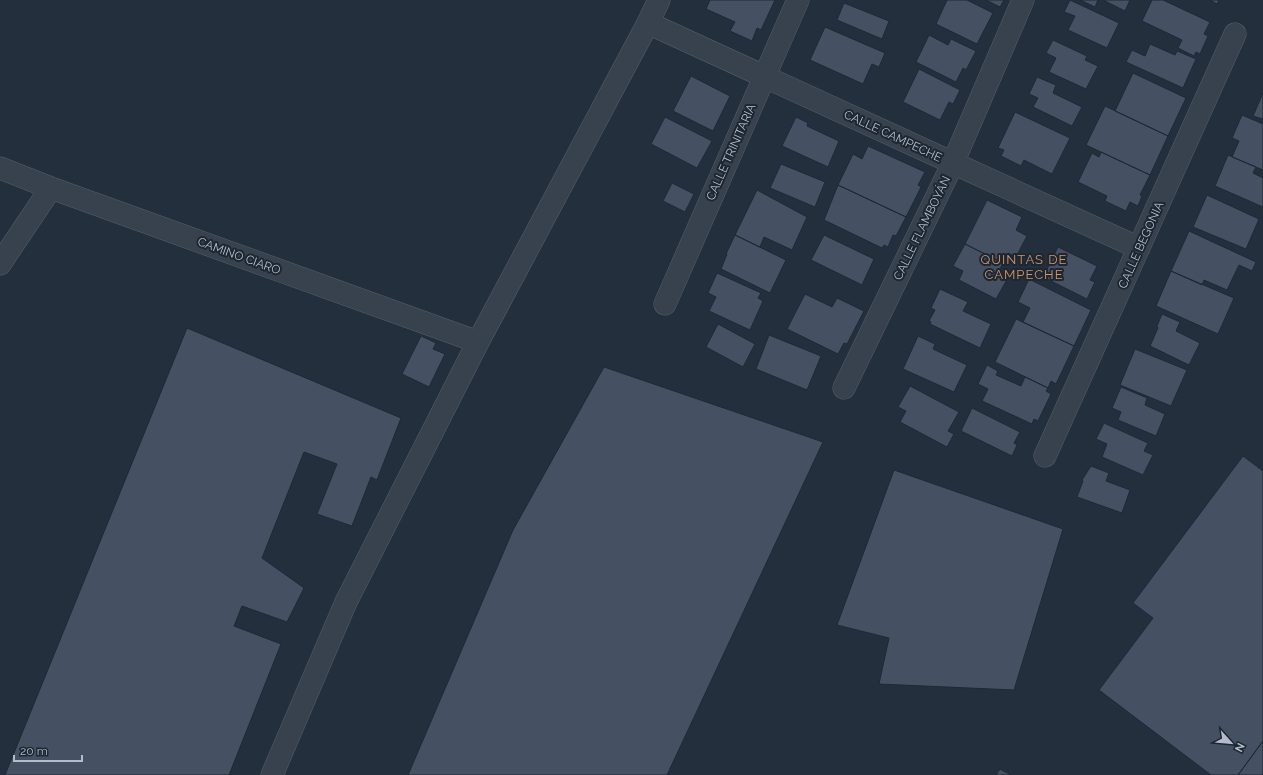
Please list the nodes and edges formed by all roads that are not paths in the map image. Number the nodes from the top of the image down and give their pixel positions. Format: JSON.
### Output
{"nodes":[{"id":1,"x":658,"y":0,"type":"edge"},
{"id":2,"x":798,"y":0,"type":"edge"},
{"id":3,"x":1023,"y":0,"type":"edge"},
{"id":4,"x":648,"y":23,"type":"junction"},
{"id":5,"x":1236,"y":34,"type":"dead end"},
{"id":6,"x":764,"y":76,"type":"junction"},
{"id":7,"x":953,"y":164,"type":"junction"},
{"id":8,"x":0,"y":168,"type":"edge"},
{"id":9,"x":51,"y":188,"type":"junction"},
{"id":10,"x":1140,"y":248,"type":"junction"},
{"id":11,"x":0,"y":264,"type":"edge"},
{"id":12,"x":665,"y":304,"type":"dead end"},
{"id":13,"x":478,"y":342,"type":"junction"},
{"id":14,"x":844,"y":388,"type":"dead end"},
{"id":15,"x":1045,"y":456,"type":"dead end"},
{"id":16,"x":272,"y":775,"type":"edge"}],
"edges":[{"from":1,"to":4,"type":"street"},
{"from":2,"to":6,"type":"street","name":"CALLE TRINITARIA"},
{"from":3,"to":7,"type":"street","name":"CALLE FLAMBOYÁN"},
{"from":4,"to":6,"type":"street","name":"CALLE CAMPECHE"},
{"from":4,"to":13,"type":"street"},
{"from":5,"to":10,"type":"street","name":"CALLE BEGONIA"},
{"from":6,"to":7,"type":"street","name":"CALLE CAMPECHE"},
{"from":6,"to":12,"type":"street","name":"CALLE TRINITARIA"},
{"from":7,"to":10,"type":"street","name":"CALLE CAMPECHE"},
{"from":7,"to":14,"type":"street","name":"CALLE FLAMBOYÁN"},
{"from":8,"to":9,"type":"street","name":"CAMINO CIARO"},
{"from":9,"to":11,"type":"street"},
{"from":9,"to":13,"type":"street","name":"CAMINO CIARO"},
{"from":10,"to":15,"type":"street","name":"CALLE BEGONIA"},
{"from":13,"to":16,"type":"street"}]}
